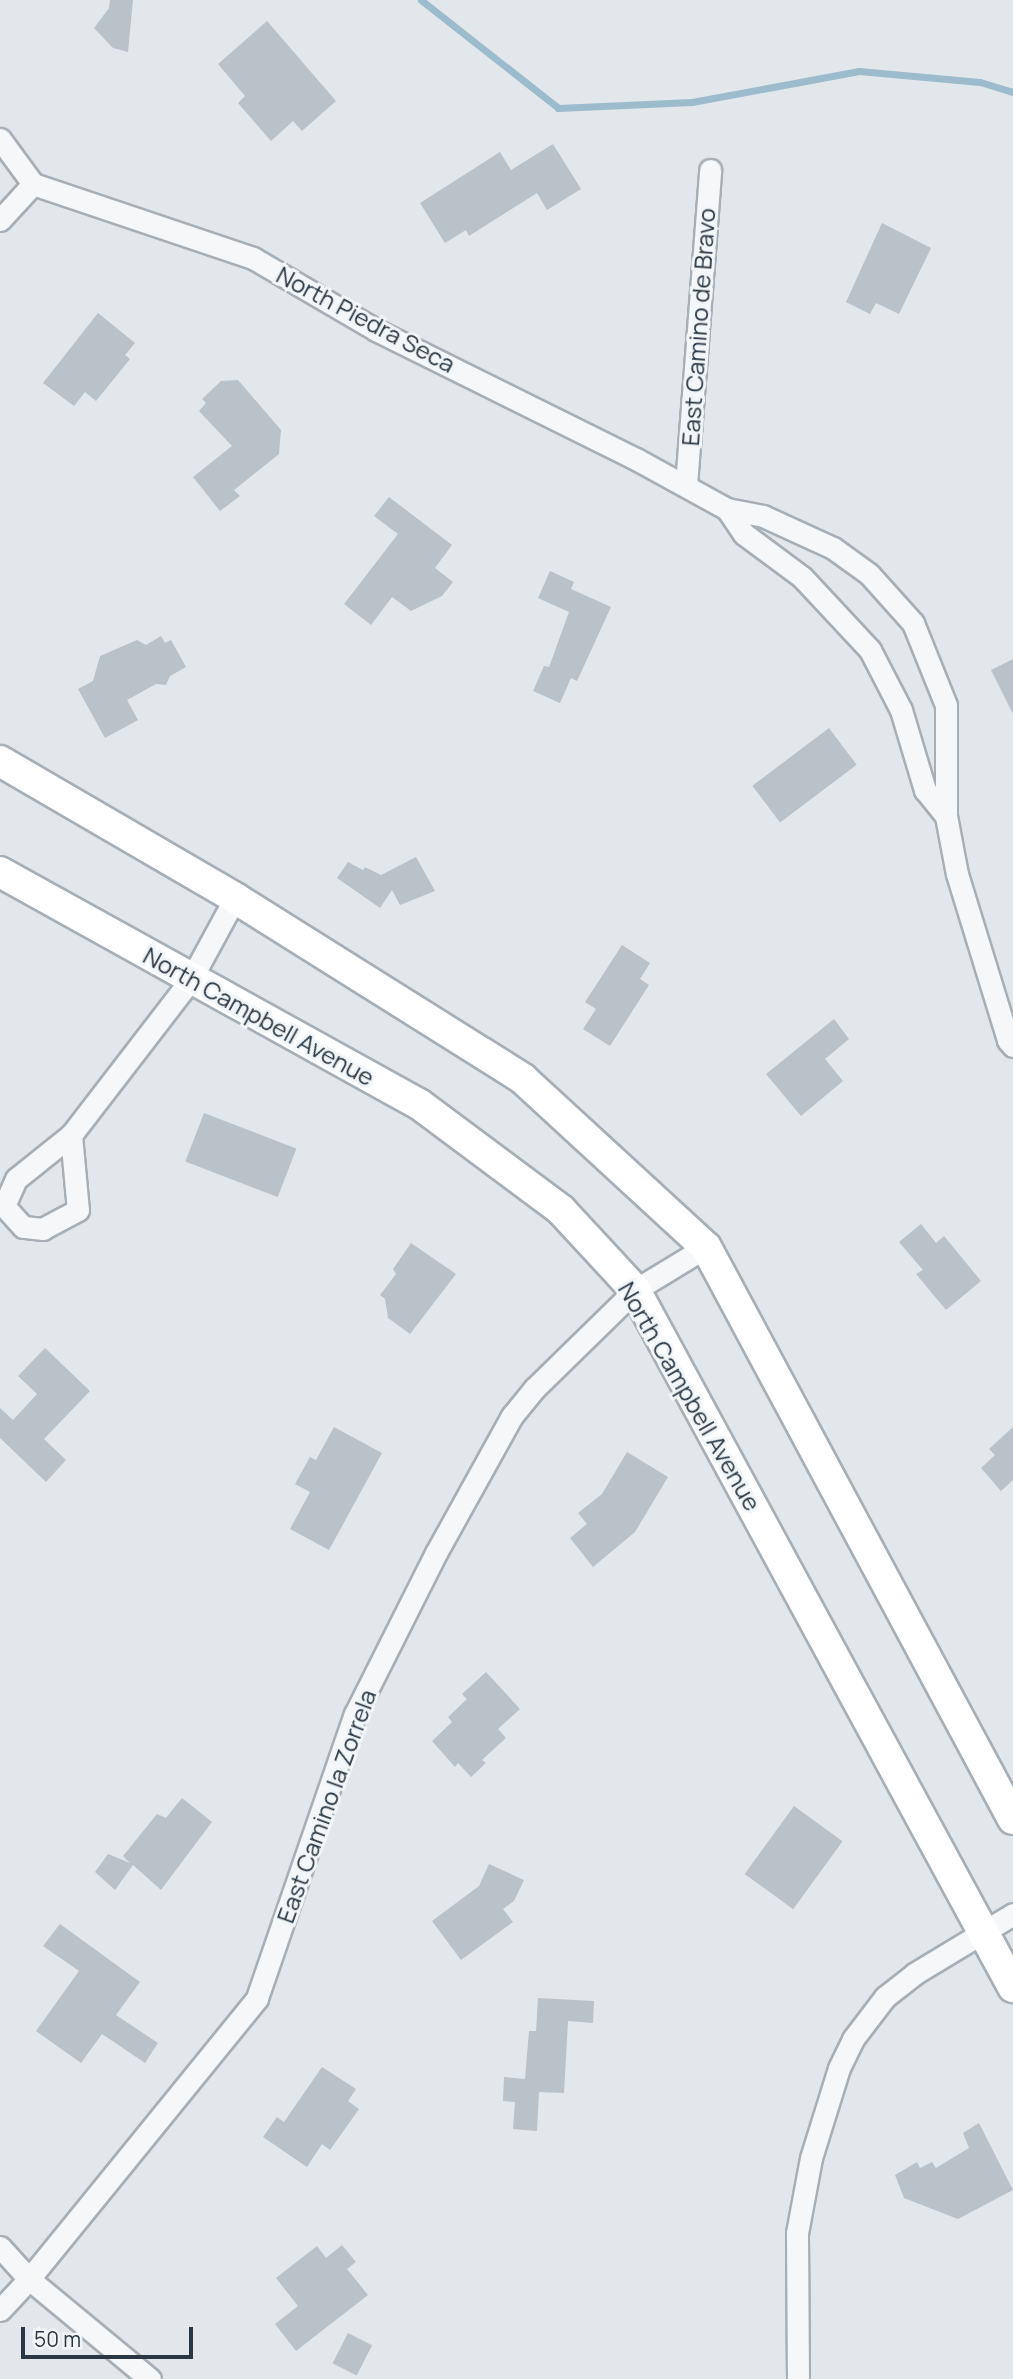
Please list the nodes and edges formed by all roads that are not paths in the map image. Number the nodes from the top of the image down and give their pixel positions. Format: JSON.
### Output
{"nodes":[{"id":1,"x":0,"y":139,"type":"edge"},
{"id":2,"x":710,"y":170,"type":"dead end"},
{"id":3,"x":33,"y":184,"type":"junction"},
{"id":4,"x":0,"y":220,"type":"edge"},
{"id":5,"x":686,"y":485,"type":"junction"},
{"id":6,"x":727,"y":509,"type":"junction"},
{"id":7,"x":0,"y":761,"type":"edge"},
{"id":8,"x":946,"y":816,"type":"junction"},
{"id":9,"x":0,"y":872,"type":"edge"},
{"id":10,"x":235,"y":898,"type":"junction"},
{"id":11,"x":191,"y":979,"type":"junction"},
{"id":12,"x":1013,"y":1046,"type":"edge"},
{"id":13,"x":71,"y":1135,"type":"dead end"},
{"id":14,"x":706,"y":1247,"type":"junction"},
{"id":15,"x":635,"y":1290,"type":"junction"},
{"id":16,"x":1013,"y":1819,"type":"edge"},
{"id":17,"x":1013,"y":1914,"type":"edge"},
{"id":18,"x":985,"y":1931,"type":"junction"},
{"id":19,"x":1013,"y":1987,"type":"edge"},
{"id":20,"x":0,"y":2247,"type":"edge"},
{"id":21,"x":29,"y":2279,"type":"junction"},
{"id":22,"x":0,"y":2310,"type":"edge"},
{"id":23,"x":150,"y":2379,"type":"edge"},
{"id":24,"x":798,"y":2379,"type":"edge"}],
"edges":[{"from":1,"to":3,"type":"street"},
{"from":2,"to":5,"type":"street","name":"East Camino de Bravo"},
{"from":3,"to":4,"type":"street"},
{"from":3,"to":5,"type":"street","name":"North Piedra Seca"},
{"from":5,"to":6,"type":"street","name":"North Piedra Seca"},
{"from":6,"to":8,"type":"street","name":"North Piedra Seca"},
{"from":6,"to":8,"type":"street","name":"North Piedra Seca"},
{"from":7,"to":10,"type":"main road"},
{"from":8,"to":12,"type":"street","name":"North Piedra Seca"},
{"from":9,"to":11,"type":"main road","name":"North Campbell Avenue"},
{"from":10,"to":11,"type":"street"},
{"from":10,"to":14,"type":"main road"},
{"from":11,"to":13,"type":"street"},
{"from":11,"to":15,"type":"main road","name":"North Campbell Avenue"},
{"from":14,"to":15,"type":"street","name":"East Camino la Zorrela"},
{"from":14,"to":16,"type":"main road"},
{"from":15,"to":18,"type":"main road","name":"North Campbell Avenue"},
{"from":15,"to":21,"type":"street","name":"East Camino la Zorrela"},
{"from":17,"to":18,"type":"street"},
{"from":18,"to":19,"type":"main road","name":"North Campbell Avenue"},
{"from":18,"to":24,"type":"street"},
{"from":20,"to":21,"type":"street"},
{"from":21,"to":22,"type":"street","name":"East Camino la Zorrela"},
{"from":21,"to":23,"type":"street"}]}
